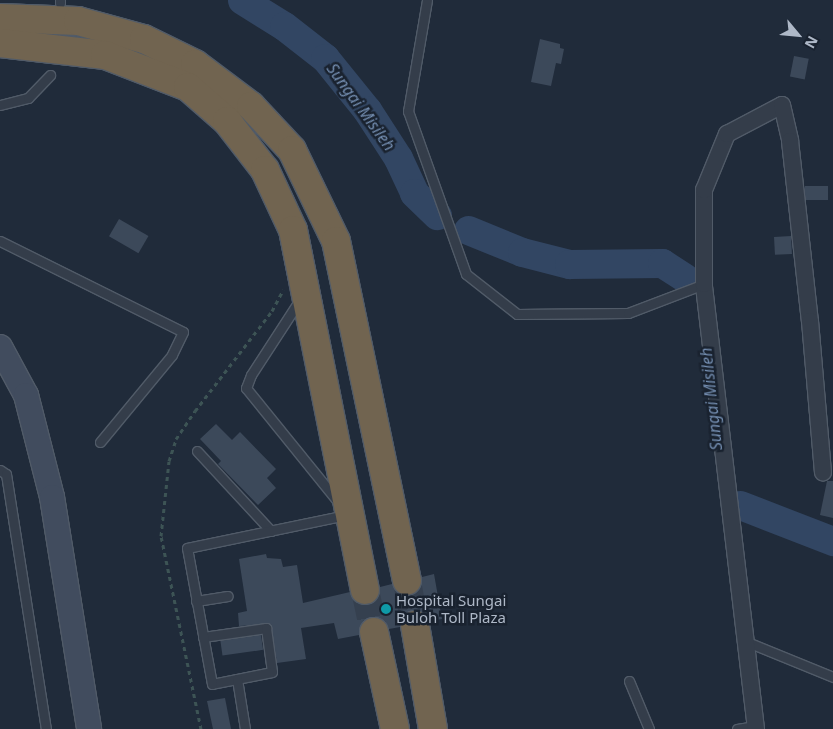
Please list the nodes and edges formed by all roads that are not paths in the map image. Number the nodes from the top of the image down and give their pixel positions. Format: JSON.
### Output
{"nodes":[{"id":1,"x":426,"y":0,"type":"edge"},
{"id":2,"x":0,"y":18,"type":"edge"},
{"id":3,"x":0,"y":43,"type":"edge"},
{"id":4,"x":50,"y":75,"type":"dead end"},
{"id":5,"x":0,"y":105,"type":"edge"},
{"id":6,"x":0,"y":241,"type":"edge"},
{"id":7,"x":704,"y":284,"type":"junction"},
{"id":8,"x":295,"y":290,"type":"junction"},
{"id":9,"x":0,"y":347,"type":"edge"},
{"id":10,"x":366,"y":382,"type":"junction"},
{"id":11,"x":324,"y":388,"type":"junction"},
{"id":12,"x":100,"y":442,"type":"dead end"},
{"id":13,"x":197,"y":451,"type":"dead end"},
{"id":14,"x":0,"y":470,"type":"edge"},
{"id":15,"x":823,"y":472,"type":"dead end"},
{"id":16,"x":348,"y":514,"type":"junction"},
{"id":17,"x":270,"y":531,"type":"junction"},
{"id":18,"x":407,"y":581,"type":"tunnel mouth"},
{"id":19,"x":365,"y":590,"type":"tunnel mouth"},
{"id":20,"x":228,"y":596,"type":"dead end"},
{"id":21,"x":196,"y":601,"type":"junction"},
{"id":22,"x":415,"y":624,"type":"tunnel mouth"},
{"id":23,"x":374,"y":632,"type":"tunnel mouth"},
{"id":24,"x":203,"y":637,"type":"junction"},
{"id":25,"x":745,"y":641,"type":"junction"},
{"id":26,"x":833,"y":677,"type":"edge"},
{"id":27,"x":238,"y":679,"type":"junction"},
{"id":28,"x":629,"y":681,"type":"dead end"},
{"id":29,"x":756,"y":728,"type":"edge"},
{"id":30,"x":46,"y":729,"type":"edge"},
{"id":31,"x":89,"y":729,"type":"edge"},
{"id":32,"x":246,"y":729,"type":"edge"},
{"id":33,"x":394,"y":729,"type":"edge"},
{"id":34,"x":433,"y":729,"type":"edge"},
{"id":35,"x":649,"y":729,"type":"edge"},
{"id":36,"x":737,"y":729,"type":"edge"}],
"edges":[{"from":1,"to":7,"type":"lane"},
{"from":2,"to":10,"type":"highway"},
{"from":3,"to":8,"type":"highway"},
{"from":4,"to":5,"type":"lane"},
{"from":6,"to":12,"type":"lane"},
{"from":7,"to":15,"type":"street"},
{"from":7,"to":25,"type":"street"},
{"from":8,"to":11,"type":"highway"},
{"from":8,"to":16,"type":"lane"},
{"from":9,"to":31,"type":"street"},
{"from":10,"to":11,"type":"highway"},
{"from":10,"to":18,"type":"highway"},
{"from":11,"to":16,"type":"highway"},
{"from":13,"to":17,"type":"lane"},
{"from":14,"to":30,"type":"lane"},
{"from":16,"to":17,"type":"lane"},
{"from":16,"to":19,"type":"highway"},
{"from":17,"to":21,"type":"lane"},
{"from":20,"to":21,"type":"lane"},
{"from":21,"to":24,"type":"lane"},
{"from":22,"to":34,"type":"highway"},
{"from":23,"to":33,"type":"highway"},
{"from":24,"to":27,"type":"lane"},
{"from":24,"to":27,"type":"lane"},
{"from":25,"to":26,"type":"lane"},
{"from":25,"to":29,"type":"street"},
{"from":27,"to":32,"type":"lane"},
{"from":28,"to":35,"type":"lane"},
{"from":29,"to":36,"type":"lane"}]}
